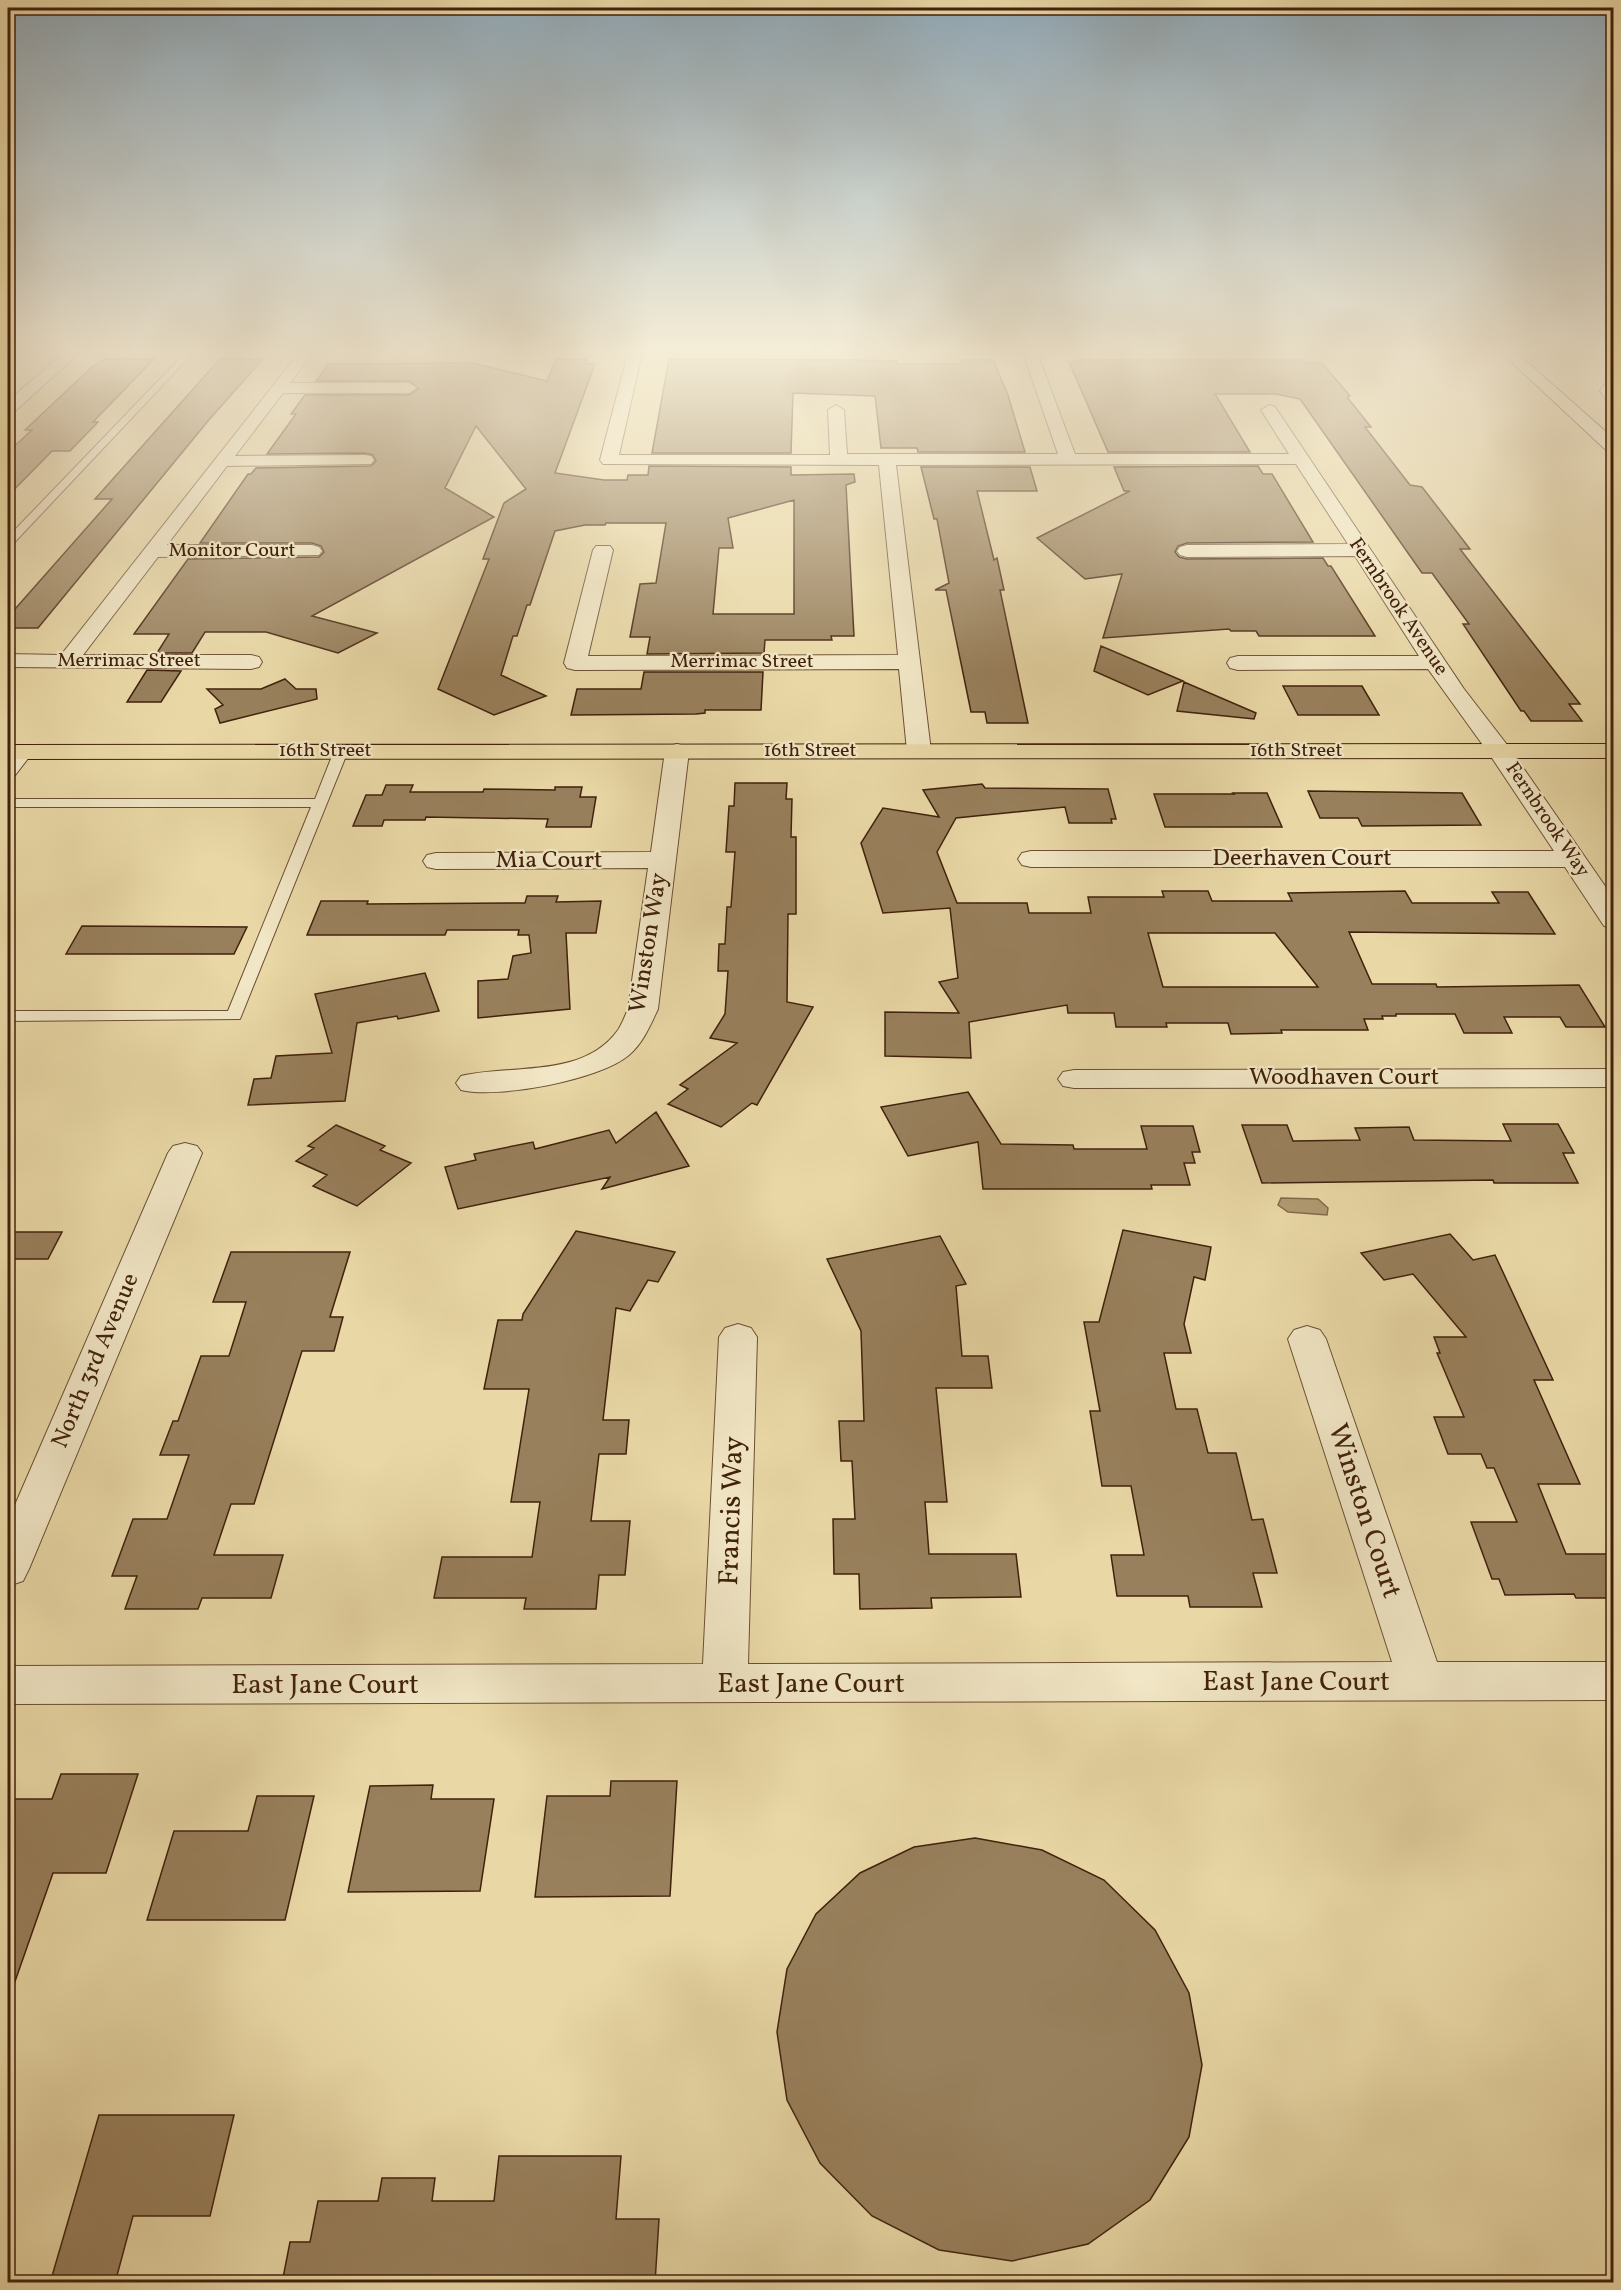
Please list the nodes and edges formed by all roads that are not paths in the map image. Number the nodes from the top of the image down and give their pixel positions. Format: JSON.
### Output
{"nodes":[{"id":1,"x":87,"y":460,"type":"edge"},
{"id":2,"x":365,"y":460,"type":"dead end"},
{"id":3,"x":609,"y":460,"type":"edge"},
{"id":4,"x":839,"y":460,"type":"joint"},
{"id":5,"x":887,"y":460,"type":"junction"},
{"id":6,"x":911,"y":460,"type":"edge"},
{"id":7,"x":1302,"y":460,"type":"edge"},
{"id":8,"x":222,"y":461,"type":"joint"},
{"id":9,"x":8,"y":543,"type":"edge"},
{"id":10,"x":603,"y":550,"type":"dead end"},
{"id":11,"x":1360,"y":550,"type":"junction"},
{"id":12,"x":152,"y":551,"type":"junction"},
{"id":13,"x":312,"y":551,"type":"dead end"},
{"id":14,"x":1187,"y":551,"type":"dead end"},
{"id":15,"x":8,"y":661,"type":"edge"},
{"id":16,"x":67,"y":661,"type":"junction"},
{"id":17,"x":251,"y":662,"type":"dead end"},
{"id":18,"x":909,"y":662,"type":"junction"},
{"id":19,"x":1435,"y":662,"type":"junction"},
{"id":20,"x":1238,"y":663,"type":"dead end"},
{"id":21,"x":341,"y":751,"type":"junction"},
{"id":22,"x":677,"y":751,"type":"junction"},
{"id":23,"x":919,"y":751,"type":"junction"},
{"id":24,"x":1500,"y":751,"type":"junction"},
{"id":25,"x":1614,"y":751,"type":"edge"},
{"id":26,"x":17,"y":752,"type":"edge"},
{"id":27,"x":8,"y":775,"type":"edge"},
{"id":28,"x":8,"y":803,"type":"edge"},
{"id":29,"x":320,"y":803,"type":"junction"},
{"id":30,"x":1031,"y":859,"type":"dead end"},
{"id":31,"x":1573,"y":859,"type":"junction"},
{"id":32,"x":662,"y":860,"type":"junction"},
{"id":33,"x":435,"y":861,"type":"dead end"},
{"id":34,"x":1614,"y":920,"type":"edge"},
{"id":35,"x":8,"y":1016,"type":"edge"},
{"id":36,"x":1614,"y":1078,"type":"edge"},
{"id":37,"x":1074,"y":1079,"type":"dead end"},
{"id":38,"x":472,"y":1083,"type":"dead end"},
{"id":39,"x":185,"y":1153,"type":"dead end"},
{"id":40,"x":738,"y":1337,"type":"dead end"},
{"id":41,"x":1307,"y":1339,"type":"dead end"},
{"id":42,"x":8,"y":1569,"type":"edge"},
{"id":43,"x":1614,"y":1681,"type":"edge"},
{"id":44,"x":1420,"y":1682,"type":"junction"},
{"id":45,"x":725,"y":1684,"type":"junction"},
{"id":46,"x":8,"y":1685,"type":"edge"}],
"edges":[{"from":1,"to":9,"type":"lane"},
{"from":2,"to":8,"type":"street"},
{"from":3,"to":4,"type":"street"},
{"from":4,"to":5,"type":"street"},
{"from":5,"to":6,"type":"street"},
{"from":5,"to":18,"type":"street"},
{"from":7,"to":11,"type":"street","name":"Fernbrook Avenue"},
{"from":8,"to":12,"type":"street"},
{"from":10,"to":18,"type":"street","name":"Merrimac Street"},
{"from":11,"to":14,"type":"street"},
{"from":11,"to":19,"type":"street","name":"Fernbrook Avenue"},
{"from":12,"to":13,"type":"street","name":"Monitor Court"},
{"from":12,"to":16,"type":"street"},
{"from":15,"to":16,"type":"street","name":"Merrimac Street"},
{"from":16,"to":17,"type":"street","name":"Merrimac Street"},
{"from":18,"to":23,"type":"street"},
{"from":19,"to":20,"type":"street"},
{"from":19,"to":24,"type":"street","name":"Fernbrook Avenue"},
{"from":21,"to":22,"type":"main road","name":"16th Street"},
{"from":21,"to":26,"type":"main road","name":"16th Street"},
{"from":21,"to":29,"type":"lane"},
{"from":22,"to":23,"type":"main road","name":"16th Street"},
{"from":22,"to":32,"type":"street","name":"Winston Way"},
{"from":23,"to":24,"type":"main road","name":"16th Street"},
{"from":24,"to":25,"type":"main road","name":"16th Street"},
{"from":24,"to":31,"type":"street","name":"Fernbrook Way"},
{"from":26,"to":27,"type":"lane"},
{"from":28,"to":29,"type":"lane"},
{"from":29,"to":35,"type":"lane"},
{"from":30,"to":31,"type":"street","name":"Deerhaven Court"},
{"from":31,"to":34,"type":"street","name":"Fernbrook Way"},
{"from":32,"to":33,"type":"street","name":"Mia Court"},
{"from":32,"to":38,"type":"street","name":"Winston Way"},
{"from":36,"to":37,"type":"street","name":"Woodhaven Court"},
{"from":39,"to":42,"type":"street","name":"North 3rd Avenue"},
{"from":40,"to":45,"type":"street","name":"Francis Way"},
{"from":41,"to":44,"type":"street","name":"Winston Court"},
{"from":43,"to":44,"type":"street","name":"East Jane Court"},
{"from":44,"to":45,"type":"street","name":"East Jane Court"},
{"from":45,"to":46,"type":"street","name":"East Jane Court"}]}
